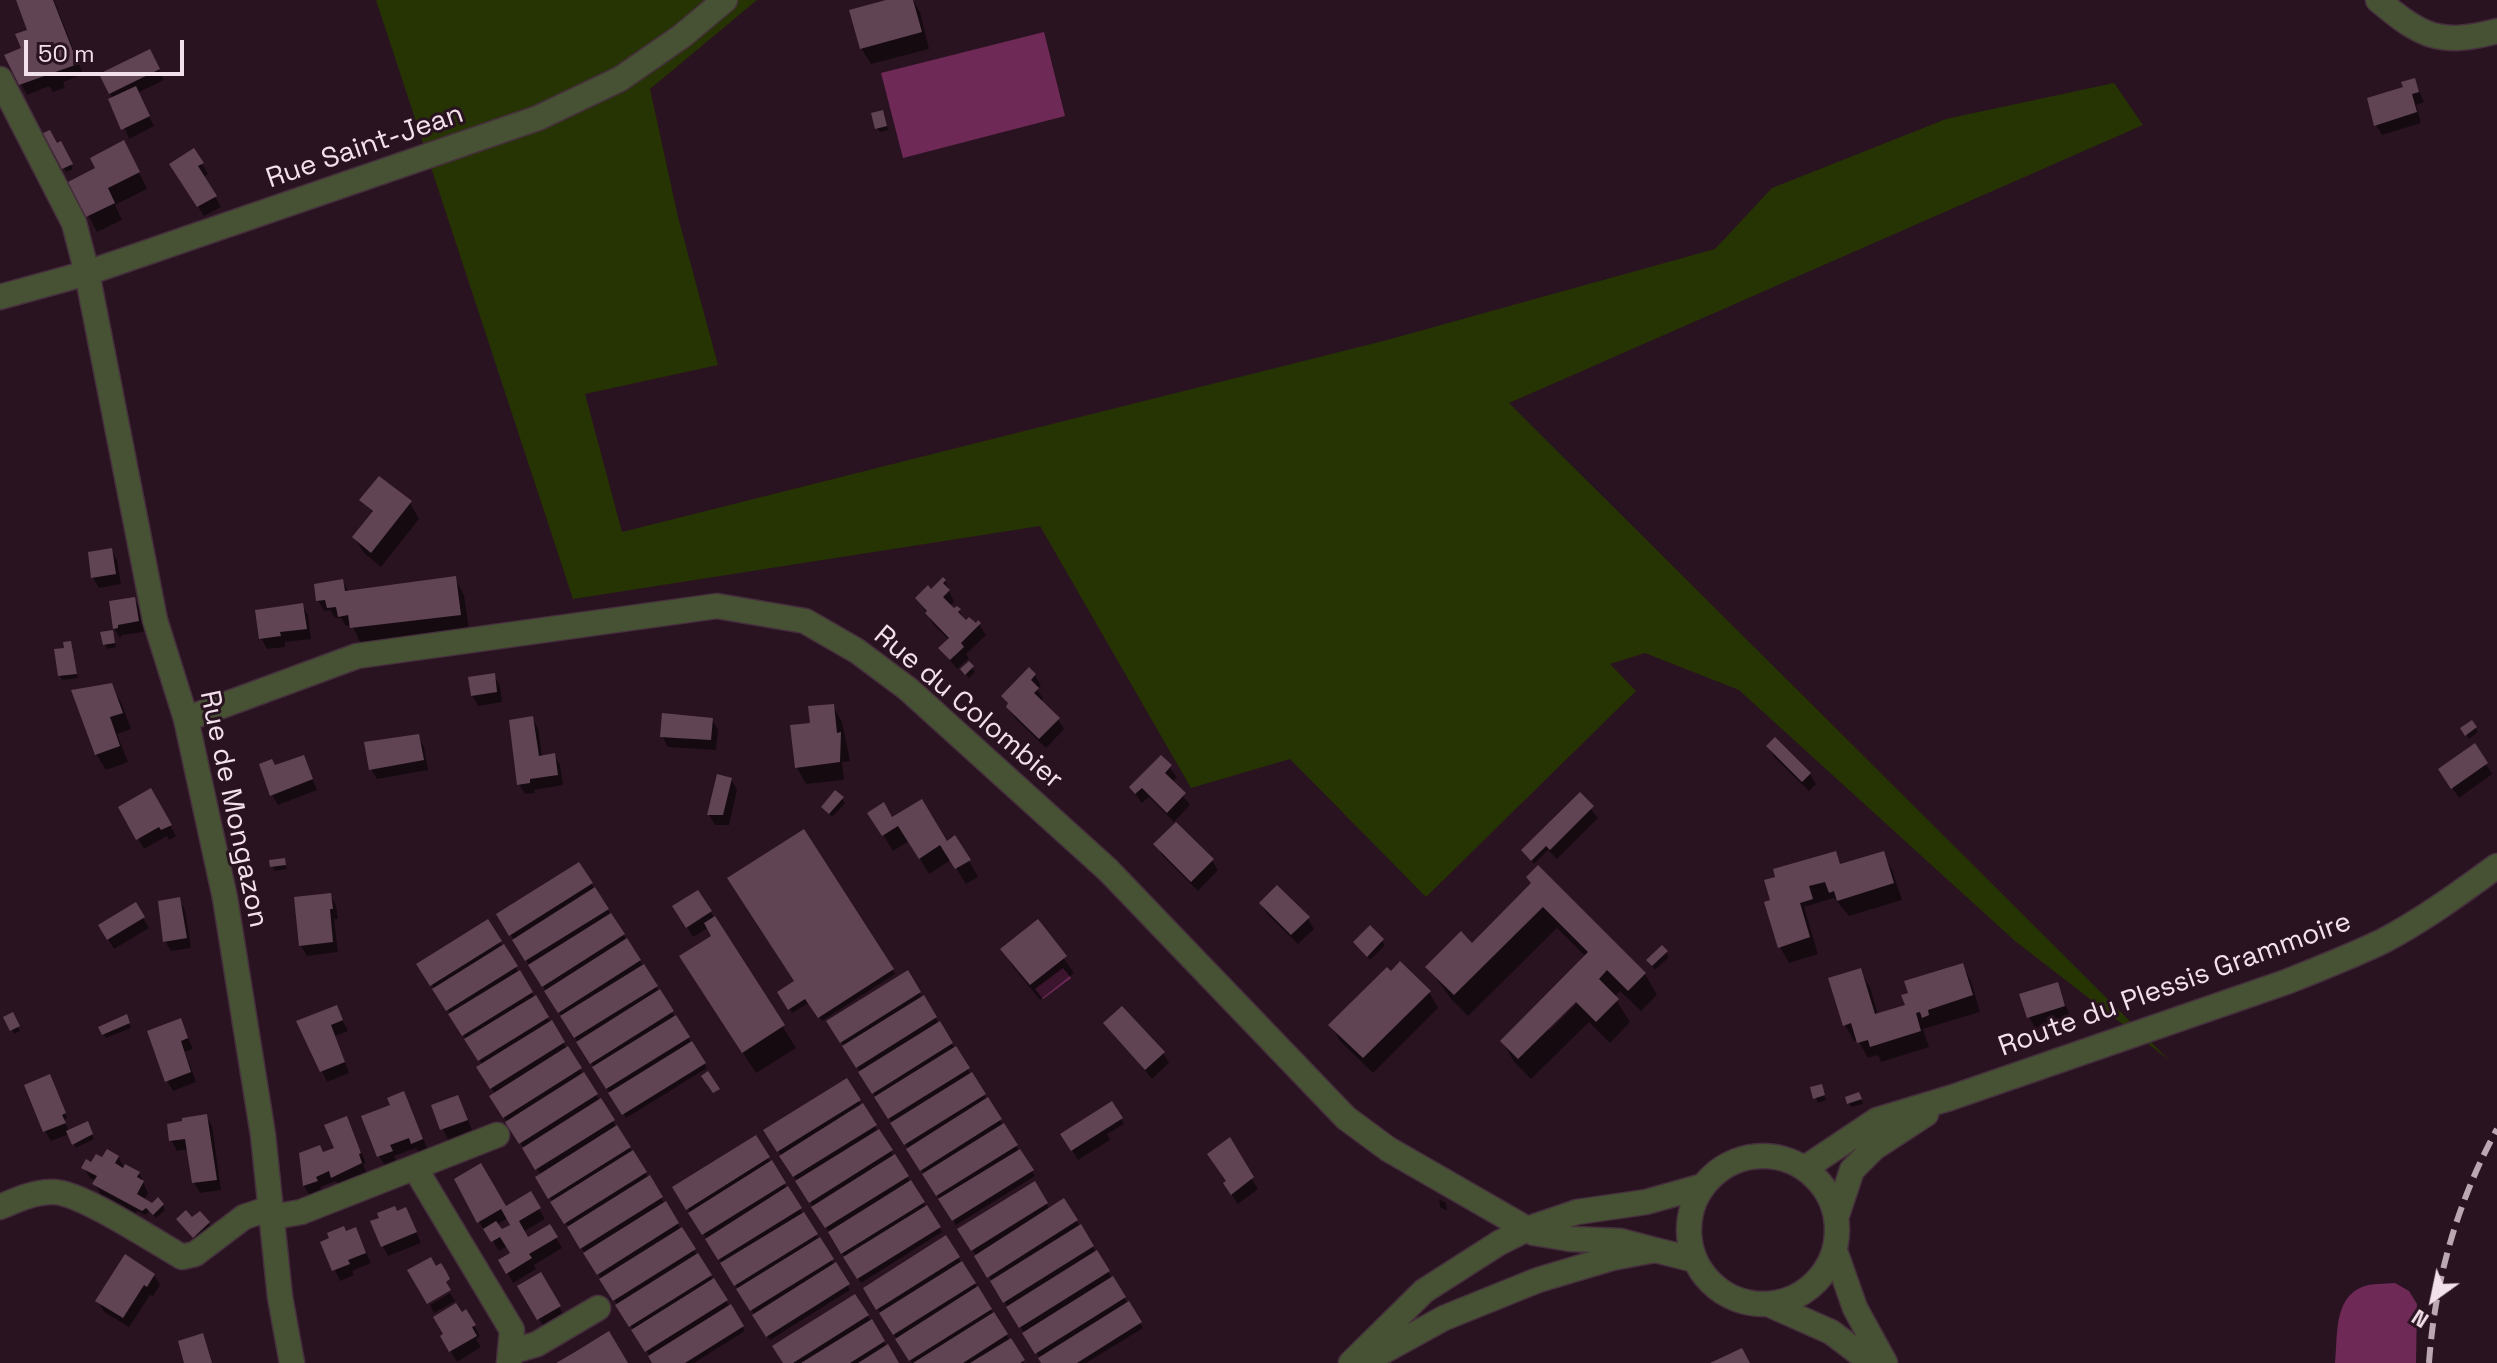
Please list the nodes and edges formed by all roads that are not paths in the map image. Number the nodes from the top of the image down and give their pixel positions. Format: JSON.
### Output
{"nodes":[{"id":1,"x":725,"y":0,"type":"edge"},
{"id":2,"x":2378,"y":0,"type":"edge"},
{"id":3,"x":2497,"y":31,"type":"edge"},
{"id":4,"x":0,"y":79,"type":"edge"},
{"id":5,"x":87,"y":273,"type":"junction"},
{"id":6,"x":0,"y":297,"type":"edge"},
{"id":7,"x":186,"y":719,"type":"junction"},
{"id":8,"x":2497,"y":866,"type":"edge"},
{"id":9,"x":1950,"y":1098,"type":"junction"},
{"id":10,"x":497,"y":1135,"type":"dead end"},
{"id":11,"x":415,"y":1168,"type":"junction"},
{"id":12,"x":1805,"y":1168,"type":"junction"},
{"id":13,"x":1703,"y":1186,"type":"junction"},
{"id":14,"x":0,"y":1207,"type":"edge"},
{"id":15,"x":272,"y":1213,"type":"junction"},
{"id":16,"x":1837,"y":1215,"type":"junction"},
{"id":17,"x":1527,"y":1229,"type":"junction"},
{"id":18,"x":1655,"y":1250,"type":"junction"},
{"id":19,"x":1835,"y":1251,"type":"junction"},
{"id":20,"x":1695,"y":1260,"type":"junction"},
{"id":21,"x":1768,"y":1304,"type":"junction"},
{"id":22,"x":598,"y":1308,"type":"dead end"},
{"id":23,"x":510,"y":1358,"type":"edge"},
{"id":24,"x":292,"y":1363,"type":"edge"},
{"id":25,"x":1351,"y":1363,"type":"edge"},
{"id":26,"x":1362,"y":1363,"type":"edge"},
{"id":27,"x":1872,"y":1363,"type":"edge"},
{"id":28,"x":1885,"y":1363,"type":"edge"}],
"edges":[{"from":1,"to":5,"type":"street","name":"Rue Saint-Jean"},
{"from":2,"to":3,"type":"street"},
{"from":4,"to":5,"type":"street","name":"Rue de Mongazon"},
{"from":5,"to":6,"type":"street","name":"Rue Saint-Jean"},
{"from":5,"to":7,"type":"street","name":"Rue de Mongazon"},
{"from":7,"to":15,"type":"street","name":"Rue de Mongazon"},
{"from":7,"to":17,"type":"street","name":"Rue du Colombier"},
{"from":8,"to":9,"type":"street","name":"Route du Plessis Grammoire"},
{"from":9,"to":12,"type":"street","name":"Route du Plessis Grammoire"},
{"from":9,"to":16,"type":"street","name":"Route du Plessis Grammoire"},
{"from":10,"to":11,"type":"street"},
{"from":11,"to":15,"type":"street"},
{"from":11,"to":23,"type":"street"},
{"from":12,"to":13,"type":"street"},
{"from":12,"to":16,"type":"street"},
{"from":13,"to":17,"type":"street"},
{"from":13,"to":20,"type":"street"},
{"from":14,"to":15,"type":"street"},
{"from":15,"to":24,"type":"street","name":"Rue de Mongazon"},
{"from":16,"to":19,"type":"street"},
{"from":17,"to":18,"type":"street","name":"Rue du Colombier"},
{"from":17,"to":25,"type":"street"},
{"from":18,"to":20,"type":"street","name":"Rue du Colombier"},
{"from":18,"to":26,"type":"street"},
{"from":19,"to":21,"type":"street"},
{"from":19,"to":28,"type":"street"},
{"from":20,"to":21,"type":"street"},
{"from":21,"to":27,"type":"street"},
{"from":22,"to":23,"type":"street"}]}
